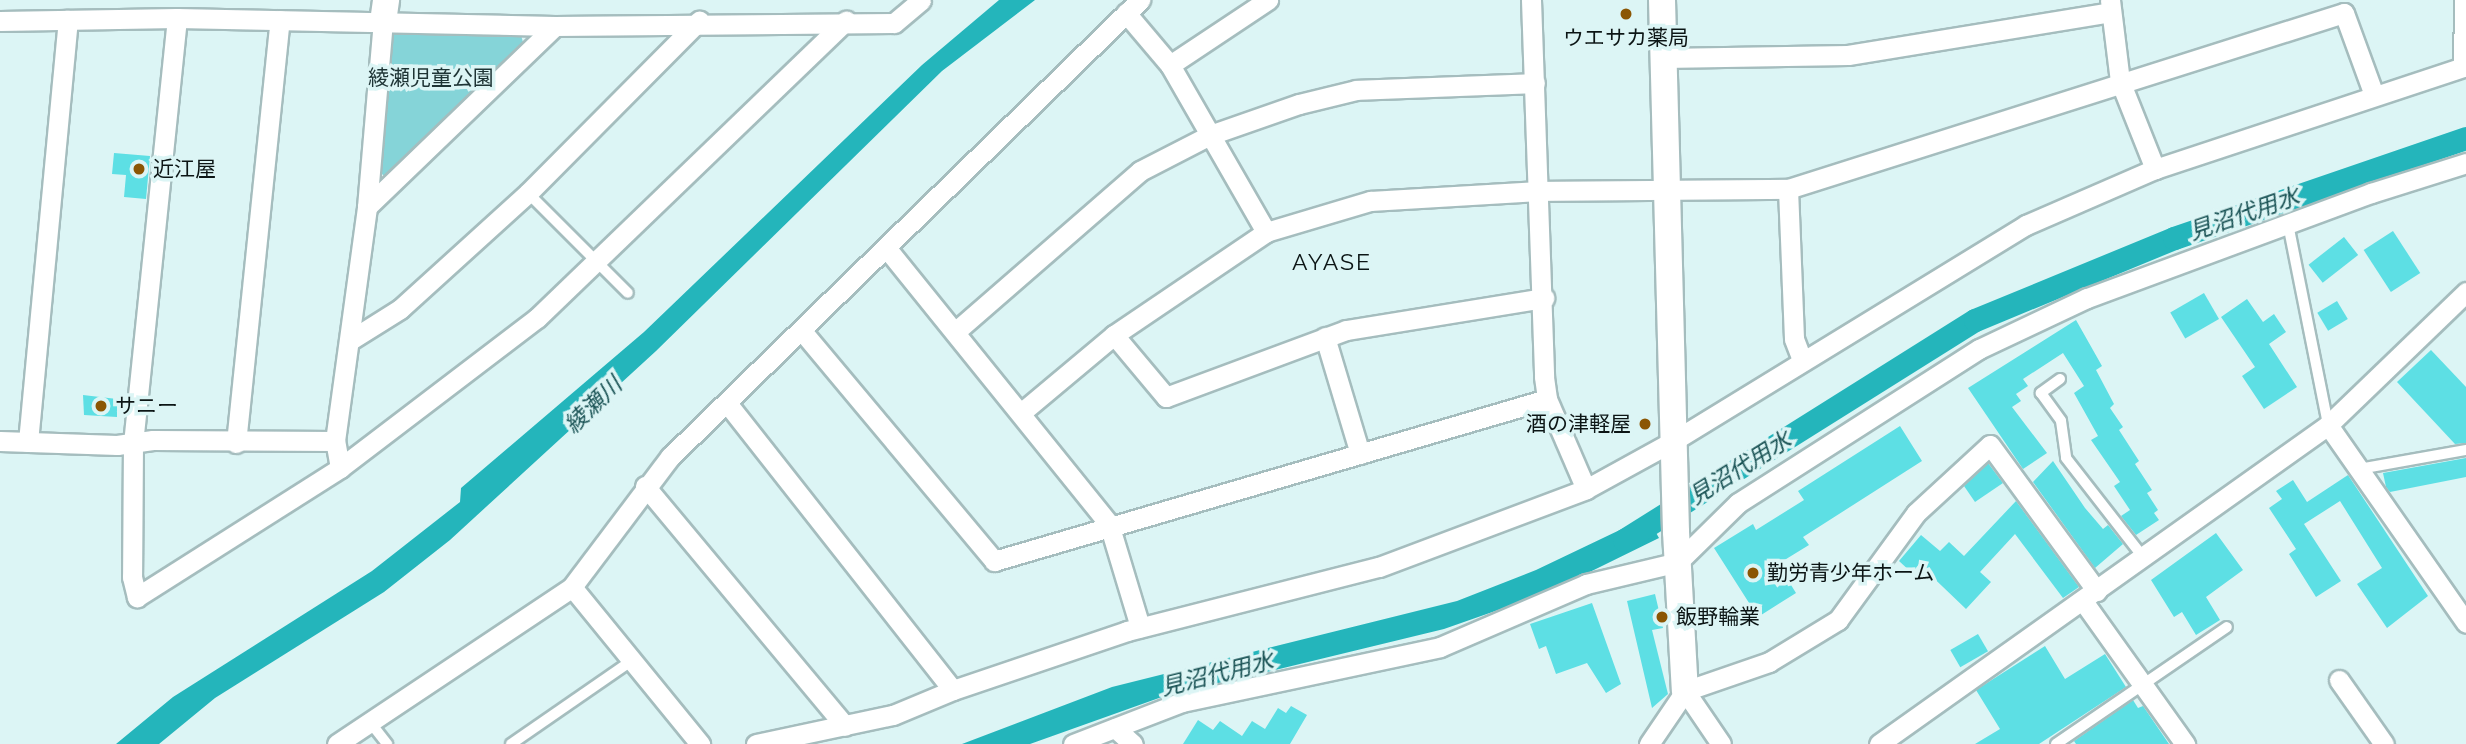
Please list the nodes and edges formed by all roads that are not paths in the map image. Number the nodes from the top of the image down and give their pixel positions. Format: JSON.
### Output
{"nodes":[{"id":1,"x":921,"y":0,"type":"edge"},
{"id":2,"x":1268,"y":0,"type":"edge"},
{"id":3,"x":1531,"y":0,"type":"edge"},
{"id":4,"x":1662,"y":0,"type":"edge"},
{"id":5,"x":2464,"y":0,"type":"edge"},
{"id":6,"x":1133,"y":6,"type":"edge"},
{"id":7,"x":2110,"y":6,"type":"edge"},
{"id":8,"x":384,"y":11,"type":"edge"},
{"id":9,"x":177,"y":18,"type":"junction"},
{"id":10,"x":68,"y":20,"type":"junction"},
{"id":11,"x":280,"y":20,"type":"junction"},
{"id":12,"x":0,"y":21,"type":"edge"},
{"id":13,"x":699,"y":21,"type":"junction"},
{"id":14,"x":846,"y":21,"type":"junction"},
{"id":15,"x":555,"y":26,"type":"junction"},
{"id":16,"x":1663,"y":58,"type":"junction"},
{"id":17,"x":1170,"y":65,"type":"junction"},
{"id":18,"x":2120,"y":81,"type":"junction"},
{"id":19,"x":1535,"y":83,"type":"junction"},
{"id":20,"x":2374,"y":95,"type":"junction"},
{"id":21,"x":1210,"y":135,"type":"junction"},
{"id":22,"x":2466,"y":163,"type":"edge"},
{"id":23,"x":2155,"y":169,"type":"junction"},
{"id":24,"x":1788,"y":189,"type":"junction"},
{"id":25,"x":1539,"y":191,"type":"junction"},
{"id":26,"x":1667,"y":191,"type":"junction"},
{"id":27,"x":528,"y":193,"type":"junction"},
{"id":28,"x":367,"y":207,"type":"junction"},
{"id":29,"x":2288,"y":224,"type":"junction"},
{"id":30,"x":1266,"y":232,"type":"junction"},
{"id":31,"x":887,"y":250,"type":"junction"},
{"id":32,"x":597,"y":263,"type":"junction"},
{"id":33,"x":2466,"y":292,"type":"edge"},
{"id":34,"x":628,"y":293,"type":"dead end"},
{"id":35,"x":1544,"y":298,"type":"junction"},
{"id":36,"x":802,"y":331,"type":"junction"},
{"id":37,"x":955,"y":332,"type":"junction"},
{"id":38,"x":1114,"y":335,"type":"junction"},
{"id":39,"x":1325,"y":337,"type":"junction"},
{"id":40,"x":349,"y":341,"type":"junction"},
{"id":41,"x":1802,"y":359,"type":"junction"},
{"id":42,"x":2060,"y":379,"type":"dead end"},
{"id":43,"x":1547,"y":399,"type":"junction"},
{"id":44,"x":727,"y":403,"type":"junction"},
{"id":45,"x":1022,"y":412,"type":"junction"},
{"id":46,"x":2328,"y":425,"type":"junction"},
{"id":47,"x":0,"y":440,"type":"edge"},
{"id":48,"x":1675,"y":440,"type":"junction"},
{"id":49,"x":335,"y":441,"type":"junction"},
{"id":50,"x":27,"y":442,"type":"junction"},
{"id":51,"x":133,"y":443,"type":"junction"},
{"id":52,"x":236,"y":443,"type":"junction"},
{"id":53,"x":2466,"y":450,"type":"edge"},
{"id":54,"x":1360,"y":454,"type":"junction"},
{"id":55,"x":340,"y":468,"type":"junction"},
{"id":56,"x":2358,"y":469,"type":"junction"},
{"id":57,"x":645,"y":486,"type":"junction"},
{"id":58,"x":1586,"y":488,"type":"junction"},
{"id":59,"x":1109,"y":524,"type":"junction"},
{"id":60,"x":2143,"y":557,"type":"junction"},
{"id":61,"x":1678,"y":562,"type":"junction"},
{"id":62,"x":572,"y":587,"type":"junction"},
{"id":63,"x":2090,"y":596,"type":"junction"},
{"id":64,"x":2466,"y":622,"type":"edge"},
{"id":65,"x":1140,"y":627,"type":"junction"},
{"id":66,"x":2227,"y":627,"type":"dead end"},
{"id":67,"x":634,"y":659,"type":"junction"},
{"id":68,"x":2339,"y":680,"type":"dead end"},
{"id":69,"x":2143,"y":685,"type":"junction"},
{"id":70,"x":953,"y":690,"type":"junction"},
{"id":71,"x":1685,"y":691,"type":"junction"},
{"id":72,"x":370,"y":722,"type":"junction"},
{"id":73,"x":845,"y":726,"type":"junction"},
{"id":74,"x":1115,"y":728,"type":"junction"},
{"id":75,"x":337,"y":744,"type":"edge"},
{"id":76,"x":387,"y":744,"type":"edge"},
{"id":77,"x":511,"y":744,"type":"edge"},
{"id":78,"x":700,"y":744,"type":"edge"},
{"id":79,"x":756,"y":744,"type":"edge"},
{"id":80,"x":1073,"y":744,"type":"edge"},
{"id":81,"x":1133,"y":744,"type":"edge"},
{"id":82,"x":1648,"y":744,"type":"edge"},
{"id":83,"x":1721,"y":744,"type":"edge"},
{"id":84,"x":1879,"y":744,"type":"edge"},
{"id":85,"x":2056,"y":744,"type":"edge"},
{"id":86,"x":2185,"y":744,"type":"edge"},
{"id":87,"x":2384,"y":744,"type":"edge"}],
"edges":[{"from":1,"to":14,"type":"street"},
{"from":2,"to":17,"type":"street"},
{"from":3,"to":19,"type":"street"},
{"from":4,"to":16,"type":"street"},
{"from":5,"to":20,"type":"street"},
{"from":6,"to":17,"type":"street"},
{"from":6,"to":31,"type":"street"},
{"from":7,"to":16,"type":"street"},
{"from":7,"to":18,"type":"street"},
{"from":8,"to":11,"type":"street"},
{"from":8,"to":15,"type":"street"},
{"from":8,"to":28,"type":"street"},
{"from":9,"to":10,"type":"street"},
{"from":9,"to":11,"type":"street"},
{"from":9,"to":51,"type":"street"},
{"from":10,"to":12,"type":"street"},
{"from":10,"to":50,"type":"street"},
{"from":11,"to":52,"type":"street"},
{"from":13,"to":14,"type":"street"},
{"from":13,"to":15,"type":"street"},
{"from":13,"to":27,"type":"street"},
{"from":14,"to":32,"type":"street"},
{"from":15,"to":28,"type":"street"},
{"from":16,"to":26,"type":"street"},
{"from":17,"to":21,"type":"street"},
{"from":18,"to":20,"type":"street"},
{"from":18,"to":23,"type":"street"},
{"from":18,"to":24,"type":"street"},
{"from":19,"to":21,"type":"street"},
{"from":19,"to":25,"type":"street"},
{"from":20,"to":23,"type":"street"},
{"from":21,"to":30,"type":"street"},
{"from":21,"to":37,"type":"street"},
{"from":22,"to":29,"type":"street"},
{"from":23,"to":41,"type":"street"},
{"from":24,"to":26,"type":"street"},
{"from":24,"to":41,"type":"street"},
{"from":25,"to":26,"type":"street"},
{"from":25,"to":30,"type":"street"},
{"from":25,"to":35,"type":"street"},
{"from":26,"to":48,"type":"street"},
{"from":27,"to":32,"type":"lane"},
{"from":27,"to":40,"type":"street"},
{"from":28,"to":40,"type":"street"},
{"from":29,"to":46,"type":"lane"},
{"from":29,"to":61,"type":"street"},
{"from":30,"to":38,"type":"street"},
{"from":31,"to":36,"type":"street"},
{"from":31,"to":37,"type":"street"},
{"from":32,"to":34,"type":"lane"},
{"from":32,"to":55,"type":"street"},
{"from":33,"to":46,"type":"street"},
{"from":35,"to":39,"type":"street"},
{"from":35,"to":43,"type":"street"},
{"from":36,"to":44,"type":"street"},
{"from":36,"to":59,"type":"street"},
{"from":37,"to":45,"type":"street"},
{"from":38,"to":39,"type":"street"},
{"from":38,"to":45,"type":"street"},
{"from":39,"to":54,"type":"street"},
{"from":40,"to":49,"type":"street"},
{"from":41,"to":48,"type":"street"},
{"from":42,"to":60,"type":"lane"},
{"from":43,"to":54,"type":"street"},
{"from":43,"to":58,"type":"street"},
{"from":44,"to":57,"type":"street"},
{"from":44,"to":70,"type":"street"},
{"from":45,"to":59,"type":"street"},
{"from":46,"to":56,"type":"street"},
{"from":46,"to":60,"type":"street"},
{"from":47,"to":50,"type":"street"},
{"from":48,"to":58,"type":"street"},
{"from":48,"to":61,"type":"street"},
{"from":49,"to":52,"type":"street"},
{"from":49,"to":55,"type":"street"},
{"from":50,"to":51,"type":"street"},
{"from":51,"to":52,"type":"street"},
{"from":51,"to":55,"type":"street"},
{"from":53,"to":56,"type":"lane"},
{"from":54,"to":59,"type":"street"},
{"from":56,"to":64,"type":"street"},
{"from":57,"to":62,"type":"street"},
{"from":57,"to":73,"type":"street"},
{"from":58,"to":65,"type":"street"},
{"from":59,"to":65,"type":"street"},
{"from":60,"to":63,"type":"street"},
{"from":61,"to":71,"type":"street"},
{"from":61,"to":74,"type":"street"},
{"from":62,"to":67,"type":"street"},
{"from":62,"to":72,"type":"street"},
{"from":63,"to":69,"type":"street"},
{"from":63,"to":71,"type":"street"},
{"from":63,"to":84,"type":"street"},
{"from":65,"to":70,"type":"street"},
{"from":66,"to":69,"type":"lane"},
{"from":67,"to":77,"type":"lane"},
{"from":67,"to":78,"type":"street"},
{"from":68,"to":87,"type":"street"},
{"from":69,"to":85,"type":"lane"},
{"from":69,"to":86,"type":"street"},
{"from":70,"to":73,"type":"street"},
{"from":71,"to":82,"type":"street"},
{"from":71,"to":83,"type":"street"},
{"from":72,"to":75,"type":"street"},
{"from":72,"to":76,"type":"lane"},
{"from":73,"to":79,"type":"street"},
{"from":74,"to":80,"type":"street"},
{"from":74,"to":81,"type":"street"}]}
